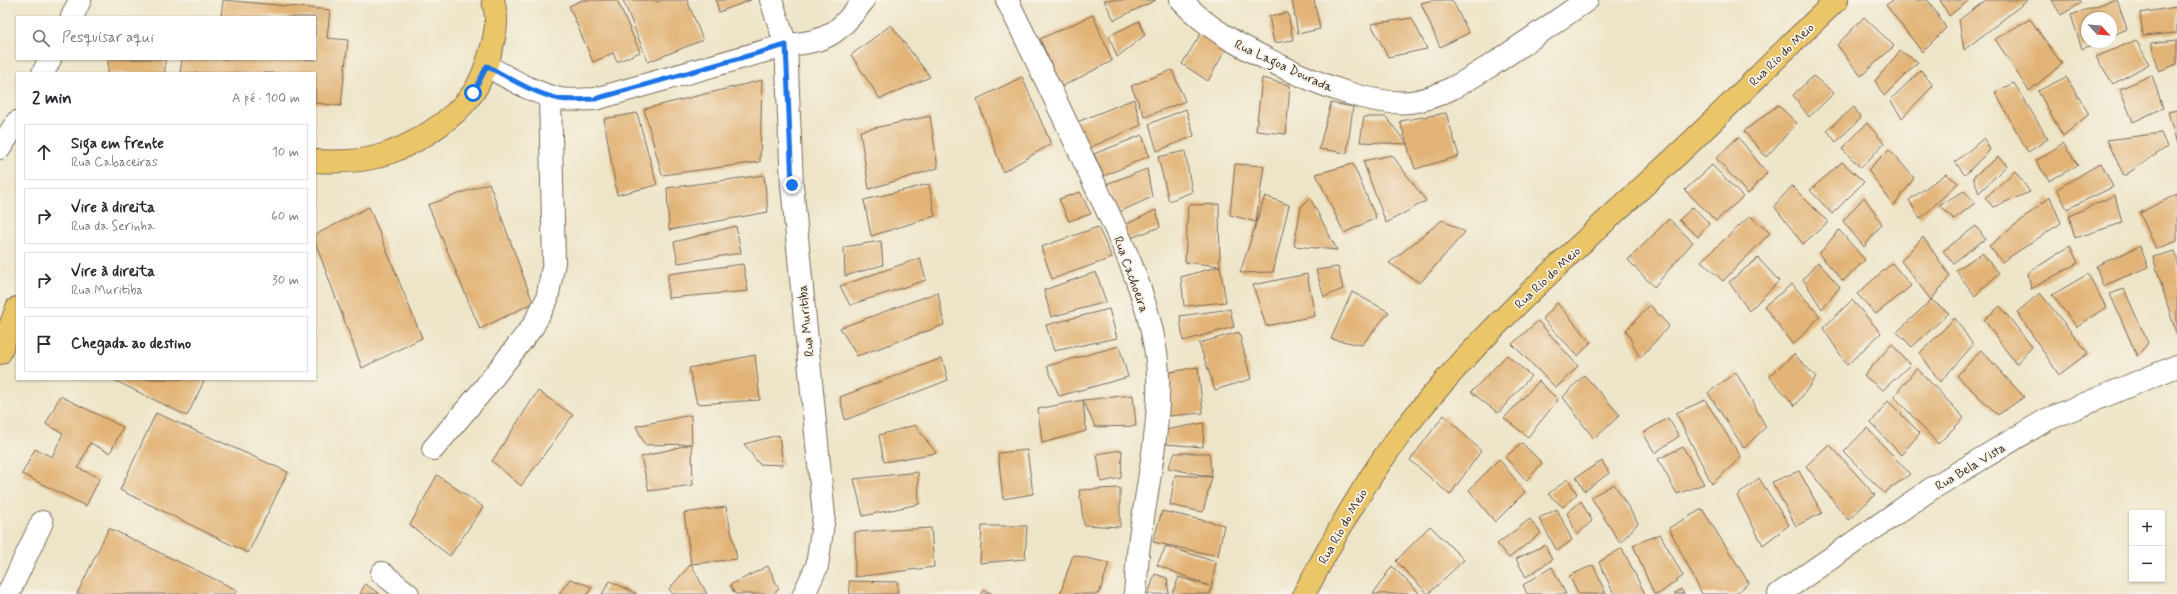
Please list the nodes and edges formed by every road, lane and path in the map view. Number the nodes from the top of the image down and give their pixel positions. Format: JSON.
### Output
{"nodes":[{"id":1,"x":80,"y":0,"type":"edge"},
{"id":2,"x":493,"y":0,"type":"edge"},
{"id":3,"x":771,"y":0,"type":"edge"},
{"id":4,"x":864,"y":0,"type":"edge"},
{"id":5,"x":1007,"y":0,"type":"edge"},
{"id":6,"x":1181,"y":0,"type":"edge"},
{"id":7,"x":1588,"y":0,"type":"edge"},
{"id":8,"x":1837,"y":0,"type":"edge"},
{"id":9,"x":72,"y":16,"type":"edge"},
{"id":10,"x":786,"y":45,"type":"junction"},
{"id":11,"x":50,"y":60,"type":"edge"},
{"id":12,"x":487,"y":66,"type":"junction"},
{"id":13,"x":44,"y":72,"type":"edge"},
{"id":14,"x":550,"y":96,"type":"junction"},
{"id":15,"x":16,"y":124,"type":"edge"},
{"id":16,"x":0,"y":148,"type":"edge"},
{"id":17,"x":316,"y":161,"type":"edge"},
{"id":18,"x":16,"y":311,"type":"edge"},
{"id":19,"x":0,"y":353,"type":"edge"},
{"id":20,"x":2177,"y":366,"type":"edge"},
{"id":21,"x":433,"y":449,"type":"dead end"},
{"id":22,"x":42,"y":522,"type":"dead end"},
{"id":23,"x":382,"y":573,"type":"dead end"},
{"id":24,"x":8,"y":594,"type":"edge"},
{"id":25,"x":408,"y":594,"type":"edge"},
{"id":26,"x":804,"y":594,"type":"edge"},
{"id":27,"x":1135,"y":594,"type":"edge"},
{"id":28,"x":1304,"y":594,"type":"edge"},
{"id":29,"x":1779,"y":594,"type":"edge"}],
"edges":[{"from":1,"to":9,"type":"street"},
{"from":2,"to":12,"type":"main road"},
{"from":3,"to":10,"type":"street","name":"Rua Muritiba"},
{"from":4,"to":10,"type":"street"},
{"from":5,"to":27,"type":"street","name":"Rua Cachoeira"},
{"from":6,"to":7,"type":"street","name":"Rua Lagoa Dourada"},
{"from":8,"to":28,"type":"main road","name":"Rua Rio do Meio"},
{"from":10,"to":14,"type":"street"},
{"from":10,"to":26,"type":"street","name":"Rua Muritiba"},
{"from":11,"to":13,"type":"street"},
{"from":12,"to":14,"type":"street"},
{"from":12,"to":17,"type":"main road"},
{"from":14,"to":21,"type":"street"},
{"from":15,"to":16,"type":"street"},
{"from":18,"to":19,"type":"main road"},
{"from":20,"to":29,"type":"street","name":"Rua Bela Vista"},
{"from":22,"to":24,"type":"street"},
{"from":23,"to":25,"type":"street"}]}
